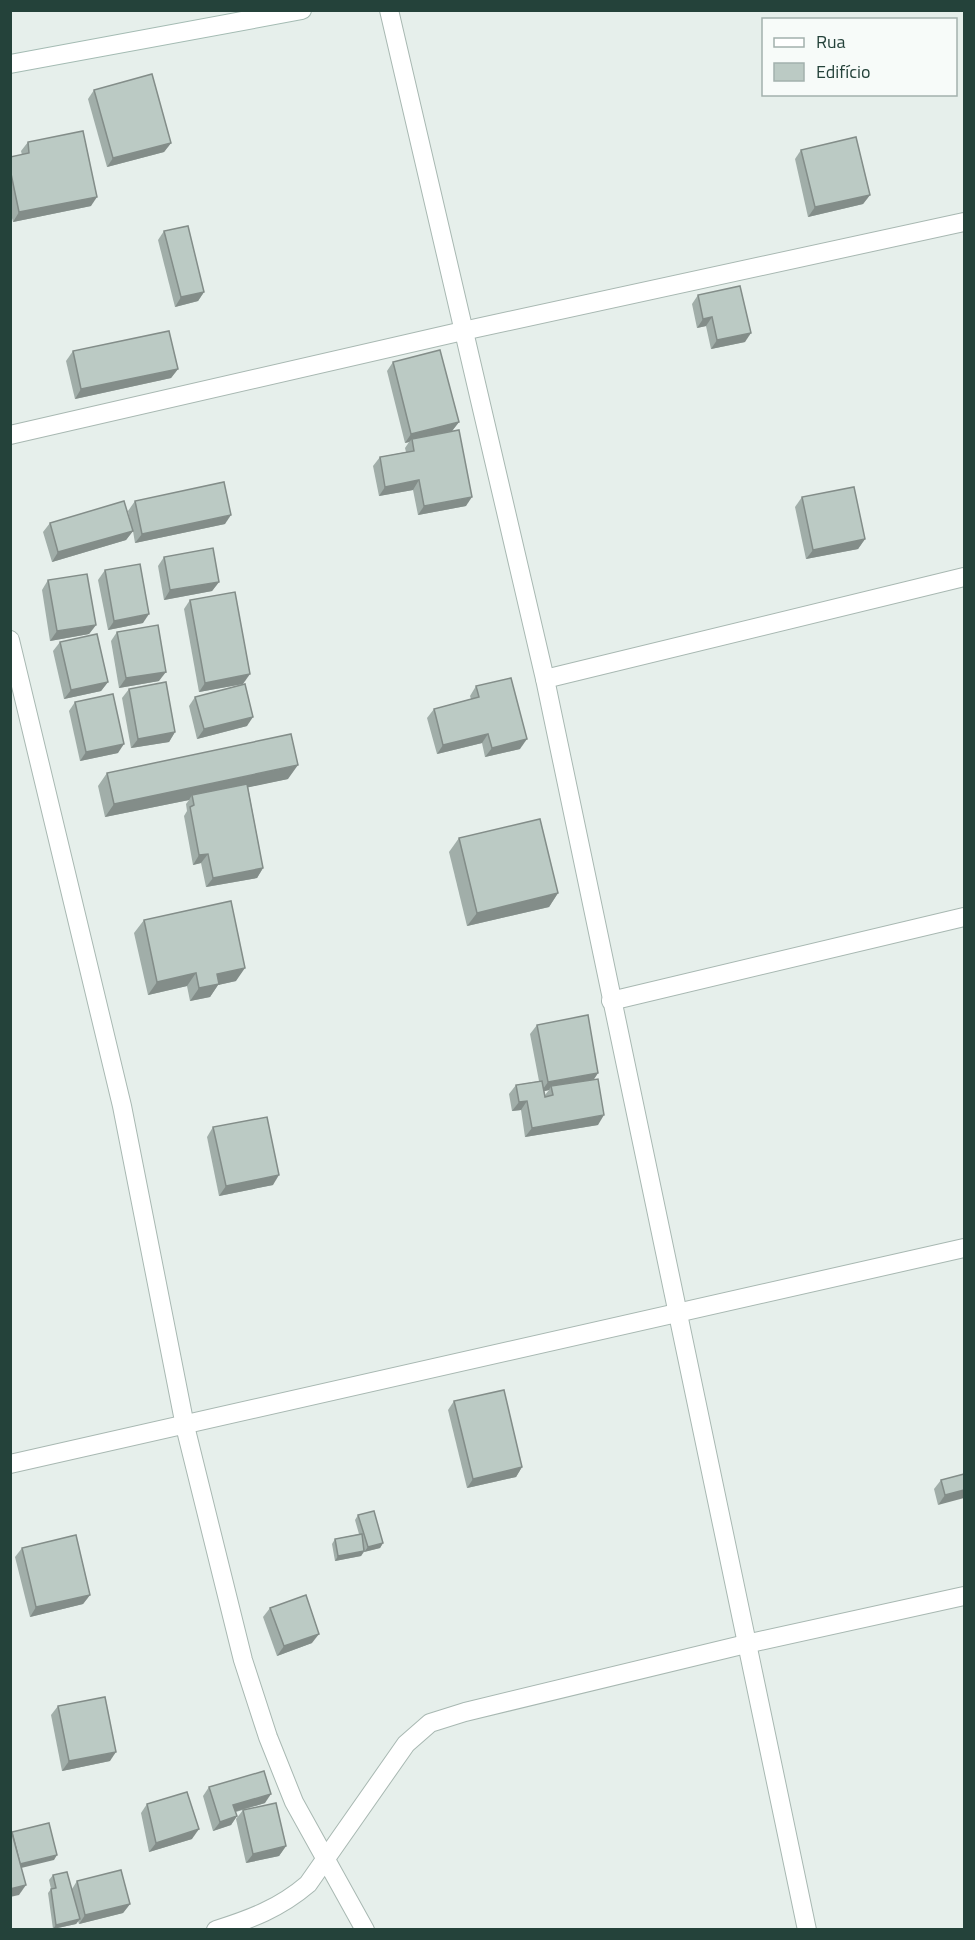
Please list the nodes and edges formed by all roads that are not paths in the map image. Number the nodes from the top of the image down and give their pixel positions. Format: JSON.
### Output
{"nodes":[{"id":1,"x":302,"y":10,"type":"edge"},
{"id":2,"x":389,"y":10,"type":"edge"},
{"id":3,"x":10,"y":64,"type":"edge"},
{"id":4,"x":964,"y":222,"type":"edge"},
{"id":5,"x":463,"y":332,"type":"junction"},
{"id":6,"x":10,"y":435,"type":"edge"},
{"id":7,"x":964,"y":577,"type":"edge"},
{"id":8,"x":10,"y":640,"type":"edge"},
{"id":9,"x":545,"y":679,"type":"junction"},
{"id":10,"x":964,"y":917,"type":"edge"},
{"id":11,"x":611,"y":1001,"type":"junction"},
{"id":12,"x":964,"y":1248,"type":"edge"},
{"id":13,"x":676,"y":1311,"type":"junction"},
{"id":14,"x":185,"y":1426,"type":"junction"},
{"id":15,"x":10,"y":1464,"type":"edge"},
{"id":16,"x":964,"y":1596,"type":"edge"},
{"id":17,"x":746,"y":1644,"type":"junction"},
{"id":18,"x":325,"y":1861,"type":"junction"},
{"id":19,"x":216,"y":1929,"type":"edge"},
{"id":20,"x":365,"y":1929,"type":"edge"},
{"id":21,"x":807,"y":1929,"type":"edge"}],
"edges":[{"from":1,"to":3,"type":"street"},
{"from":2,"to":5,"type":"street"},
{"from":4,"to":5,"type":"street"},
{"from":5,"to":6,"type":"street"},
{"from":5,"to":9,"type":"street"},
{"from":7,"to":9,"type":"street"},
{"from":8,"to":14,"type":"street"},
{"from":9,"to":11,"type":"street"},
{"from":10,"to":11,"type":"street"},
{"from":11,"to":13,"type":"street"},
{"from":12,"to":13,"type":"street"},
{"from":13,"to":14,"type":"street"},
{"from":13,"to":17,"type":"street"},
{"from":14,"to":15,"type":"street"},
{"from":14,"to":18,"type":"street"},
{"from":16,"to":17,"type":"street"},
{"from":17,"to":18,"type":"street"},
{"from":17,"to":21,"type":"street"},
{"from":18,"to":19,"type":"street"},
{"from":18,"to":20,"type":"street"}]}
